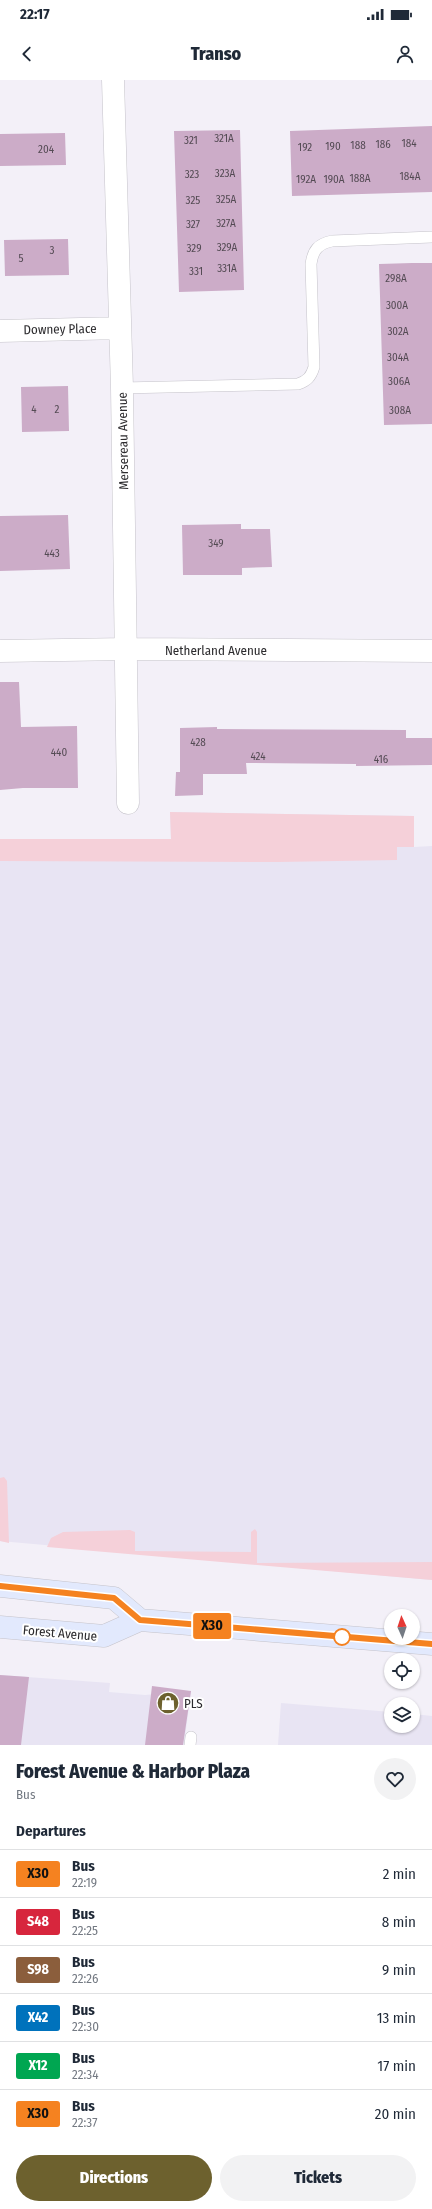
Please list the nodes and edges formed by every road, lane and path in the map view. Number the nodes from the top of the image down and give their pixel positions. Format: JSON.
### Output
{"nodes":[{"id":1,"x":113,"y":80,"type":"edge"},
{"id":2,"x":432,"y":237,"type":"edge"},
{"id":3,"x":120,"y":328,"type":"junction"},
{"id":4,"x":0,"y":331,"type":"edge"},
{"id":5,"x":122,"y":388,"type":"junction"},
{"id":6,"x":127,"y":649,"type":"junction"},
{"id":7,"x":0,"y":651,"type":"edge"},
{"id":8,"x":432,"y":651,"type":"edge"},
{"id":9,"x":128,"y":803,"type":"dead end"},
{"id":10,"x":0,"y":1586,"type":"edge"},
{"id":11,"x":140,"y":1620,"type":"junction"},
{"id":12,"x":0,"y":1627,"type":"edge"},
{"id":13,"x":432,"y":1644,"type":"edge"}],
"edges":[{"from":1,"to":3,"type":"street","name":"Mersereau Avenue"},
{"from":2,"to":5,"type":"lane"},
{"from":3,"to":4,"type":"street","name":"Downey Place"},
{"from":3,"to":5,"type":"street","name":"Mersereau Avenue"},
{"from":5,"to":6,"type":"street","name":"Mersereau Avenue"},
{"from":6,"to":7,"type":"street","name":"Netherland Avenue"},
{"from":6,"to":8,"type":"street","name":"Netherland Avenue"},
{"from":6,"to":9,"type":"street","name":"Mersereau Avenue"},
{"from":10,"to":11,"type":"main road"},
{"from":11,"to":12,"type":"main road","name":"Forest Avenue"},
{"from":11,"to":13,"type":"main road","name":"Forest Avenue"}]}
